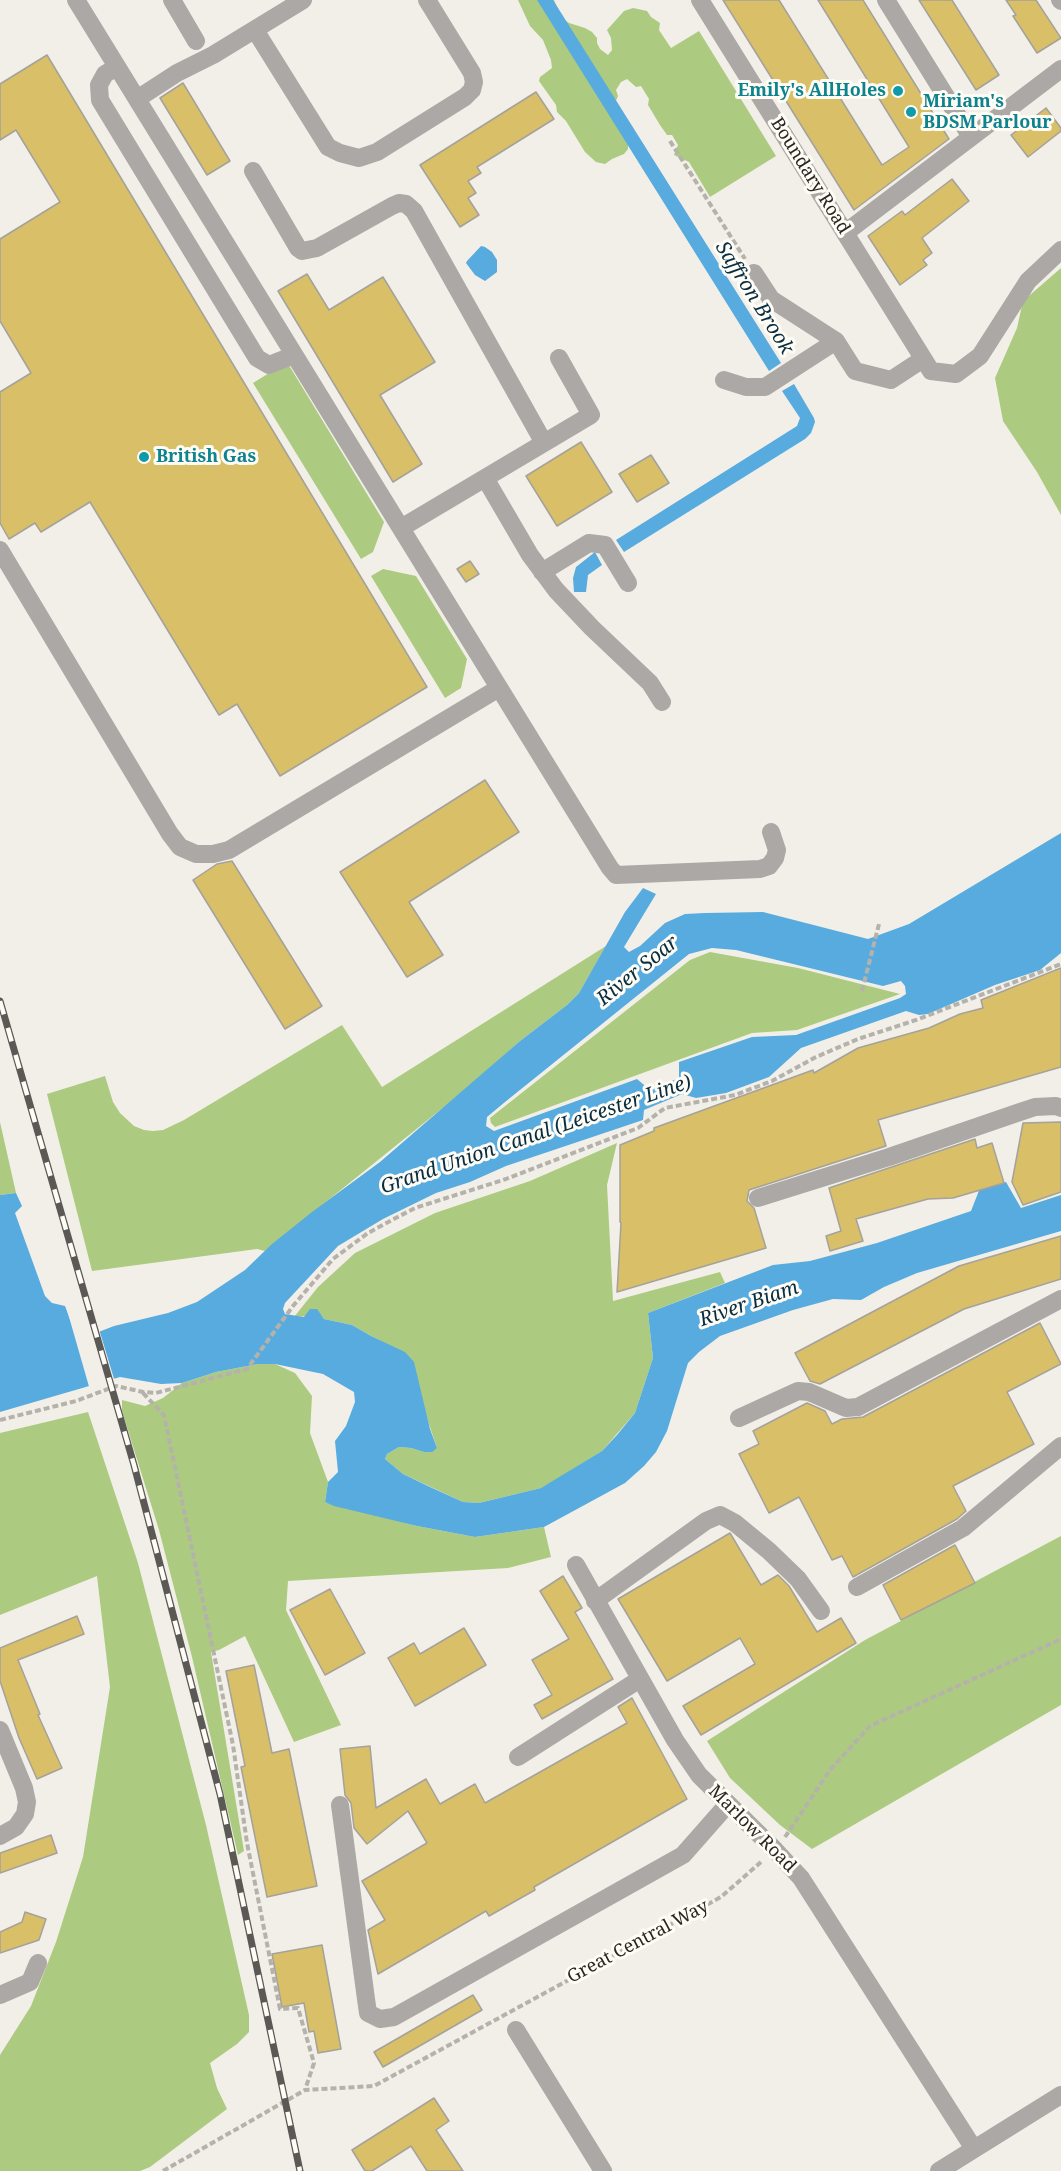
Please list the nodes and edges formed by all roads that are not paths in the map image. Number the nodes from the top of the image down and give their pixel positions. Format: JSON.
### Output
{"nodes":[{"id":1,"x":76,"y":0,"type":"edge"},
{"id":2,"x":172,"y":0,"type":"edge"},
{"id":3,"x":303,"y":0,"type":"edge"},
{"id":4,"x":427,"y":0,"type":"edge"},
{"id":5,"x":700,"y":0,"type":"edge"},
{"id":6,"x":886,"y":0,"type":"edge"},
{"id":7,"x":255,"y":30,"type":"junction"},
{"id":8,"x":196,"y":41,"type":"dead end"},
{"id":9,"x":117,"y":67,"type":"junction"},
{"id":10,"x":1061,"y":69,"type":"edge"},
{"id":11,"x":137,"y":99,"type":"junction"},
{"id":12,"x":971,"y":137,"type":"junction"},
{"id":13,"x":253,"y":171,"type":"dead end"},
{"id":14,"x":845,"y":233,"type":"junction"},
{"id":15,"x":1061,"y":250,"type":"edge"},
{"id":16,"x":754,"y":273,"type":"road end"},
{"id":17,"x":836,"y":341,"type":"junction"},
{"id":18,"x":294,"y":355,"type":"junction"},
{"id":19,"x":559,"y":358,"type":"dead end"},
{"id":20,"x":923,"y":359,"type":"junction"},
{"id":21,"x":724,"y":380,"type":"dead end"},
{"id":22,"x":544,"y":443,"type":"junction"},
{"id":23,"x":485,"y":478,"type":"junction"},
{"id":24,"x":401,"y":528,"type":"junction"},
{"id":25,"x":0,"y":550,"type":"edge"},
{"id":26,"x":542,"y":572,"type":"junction"},
{"id":27,"x":628,"y":583,"type":"dead end"},
{"id":28,"x":500,"y":688,"type":"junction"},
{"id":29,"x":662,"y":702,"type":"dead end"},
{"id":30,"x":771,"y":832,"type":"dead end"},
{"id":31,"x":1061,"y":1108,"type":"edge"},
{"id":32,"x":758,"y":1198,"type":"dead end"},
{"id":33,"x":1061,"y":1299,"type":"edge"},
{"id":34,"x":739,"y":1418,"type":"dead end"},
{"id":35,"x":1061,"y":1446,"type":"edge"},
{"id":36,"x":576,"y":1565,"type":"dead end"},
{"id":37,"x":857,"y":1587,"type":"dead end"},
{"id":38,"x":595,"y":1601,"type":"junction"},
{"id":39,"x":821,"y":1611,"type":"dead end"},
{"id":40,"x":640,"y":1680,"type":"junction"},
{"id":41,"x":0,"y":1730,"type":"edge"},
{"id":42,"x":518,"y":1756,"type":"dead end"},
{"id":43,"x":340,"y":1805,"type":"dead end"},
{"id":44,"x":727,"y":1805,"type":"junction"},
{"id":45,"x":0,"y":1836,"type":"edge"},
{"id":46,"x":38,"y":1963,"type":"dead end"},
{"id":47,"x":0,"y":1995,"type":"edge"},
{"id":48,"x":516,"y":2030,"type":"dead end"},
{"id":49,"x":1061,"y":2095,"type":"edge"},
{"id":50,"x":974,"y":2149,"type":"junction"},
{"id":51,"x":948,"y":2169,"type":"edge"},
{"id":52,"x":603,"y":2171,"type":"edge"}],
"edges":[{"from":1,"to":9,"type":"street"},
{"from":2,"to":8,"type":"street"},
{"from":3,"to":7,"type":"street"},
{"from":4,"to":7,"type":"street"},
{"from":5,"to":14,"type":"street","name":"Boundary Road"},
{"from":6,"to":12,"type":"street"},
{"from":7,"to":11,"type":"street"},
{"from":9,"to":11,"type":"street"},
{"from":9,"to":18,"type":"street"},
{"from":10,"to":12,"type":"street"},
{"from":11,"to":18,"type":"street"},
{"from":12,"to":14,"type":"street"},
{"from":13,"to":22,"type":"street"},
{"from":14,"to":20,"type":"street","name":"Boundary Road"},
{"from":15,"to":20,"type":"street"},
{"from":16,"to":17,"type":"street"},
{"from":17,"to":20,"type":"street"},
{"from":17,"to":21,"type":"street"},
{"from":18,"to":24,"type":"street"},
{"from":19,"to":22,"type":"street"},
{"from":22,"to":23,"type":"street"},
{"from":23,"to":24,"type":"street"},
{"from":23,"to":26,"type":"street"},
{"from":24,"to":28,"type":"street"},
{"from":25,"to":28,"type":"street"},
{"from":26,"to":27,"type":"street"},
{"from":26,"to":29,"type":"street"},
{"from":28,"to":30,"type":"street"},
{"from":31,"to":32,"type":"street"},
{"from":33,"to":34,"type":"street"},
{"from":35,"to":37,"type":"street"},
{"from":36,"to":38,"type":"street","name":"Marlow Road"},
{"from":38,"to":39,"type":"street"},
{"from":38,"to":40,"type":"street","name":"Marlow Road"},
{"from":40,"to":42,"type":"street"},
{"from":40,"to":44,"type":"street","name":"Marlow Road"},
{"from":41,"to":45,"type":"street"},
{"from":43,"to":44,"type":"street"},
{"from":44,"to":50,"type":"street","name":"Marlow Road"},
{"from":46,"to":47,"type":"street"},
{"from":48,"to":52,"type":"street"},
{"from":49,"to":50,"type":"street"},
{"from":50,"to":51,"type":"street"}]}
